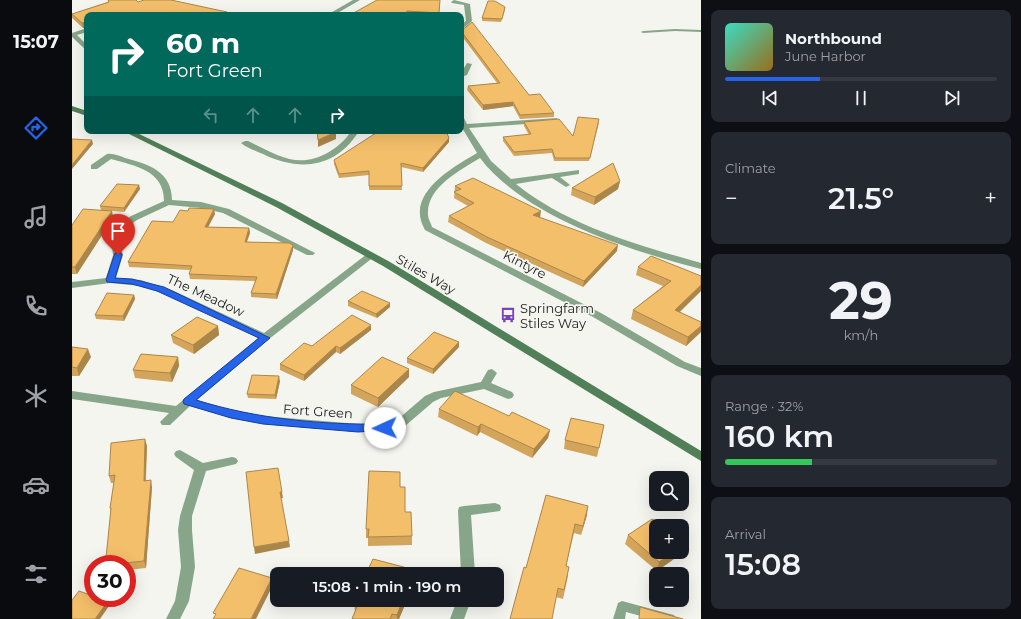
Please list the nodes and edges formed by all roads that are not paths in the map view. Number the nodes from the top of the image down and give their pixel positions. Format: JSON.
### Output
{"nodes":[{"id":1,"x":357,"y":0,"type":"edge"},
{"id":2,"x":454,"y":2,"type":"dead end"},
{"id":3,"x":335,"y":12,"type":"edge"},
{"id":4,"x":464,"y":25,"type":"edge"},
{"id":5,"x":84,"y":31,"type":"edge"},
{"id":6,"x":701,"y":31,"type":"edge"},
{"id":7,"x":643,"y":32,"type":"dead end"},
{"id":8,"x":73,"y":35,"type":"edge"},
{"id":9,"x":84,"y":46,"type":"edge"},
{"id":10,"x":469,"y":64,"type":"dead end"},
{"id":11,"x":464,"y":74,"type":"edge"},
{"id":12,"x":72,"y":108,"type":"edge"},
{"id":13,"x":84,"y":113,"type":"edge"},
{"id":14,"x":513,"y":113,"type":"dead end"},
{"id":15,"x":554,"y":120,"type":"edge"},
{"id":16,"x":519,"y":121,"type":"junction"},
{"id":17,"x":464,"y":123,"type":"edge"},
{"id":18,"x":464,"y":125,"type":"edge"},
{"id":19,"x":133,"y":134,"type":"edge"},
{"id":20,"x":353,"y":134,"type":"edge"},
{"id":21,"x":245,"y":143,"type":"dead end"},
{"id":22,"x":481,"y":154,"type":"junction"},
{"id":23,"x":94,"y":167,"type":"dead end"},
{"id":24,"x":576,"y":172,"type":"dead end"},
{"id":25,"x":552,"y":175,"type":"junction"},
{"id":26,"x":510,"y":182,"type":"junction"},
{"id":27,"x":566,"y":185,"type":"dead end"},
{"id":28,"x":168,"y":202,"type":"junction"},
{"id":29,"x":310,"y":253,"type":"dead end"},
{"id":30,"x":370,"y":256,"type":"junction"},
{"id":31,"x":701,"y":266,"type":"edge"},
{"id":32,"x":110,"y":280,"type":"junction"},
{"id":33,"x":72,"y":285,"type":"edge"},
{"id":34,"x":265,"y":338,"type":"junction"},
{"id":35,"x":701,"y":372,"type":"edge"},
{"id":36,"x":492,"y":373,"type":"dead end"},
{"id":37,"x":485,"y":385,"type":"junction"},
{"id":38,"x":72,"y":395,"type":"edge"},
{"id":39,"x":508,"y":395,"type":"dead end"},
{"id":40,"x":188,"y":401,"type":"junction"},
{"id":41,"x":178,"y":410,"type":"junction"},
{"id":42,"x":166,"y":422,"type":"dead end"},
{"id":43,"x":180,"y":454,"type":"dead end"},
{"id":44,"x":701,"y":457,"type":"edge"},
{"id":45,"x":232,"y":461,"type":"dead end"},
{"id":46,"x":201,"y":468,"type":"junction"},
{"id":47,"x":495,"y":508,"type":"dead end"},
{"id":48,"x":468,"y":567,"type":"edge"},
{"id":49,"x":461,"y":607,"type":"edge"},
{"id":50,"x":173,"y":619,"type":"edge"},
{"id":51,"x":457,"y":619,"type":"edge"},
{"id":52,"x":619,"y":619,"type":"edge"},
{"id":53,"x":670,"y":619,"type":"edge"}],
"edges":[{"from":1,"to":3,"type":"street"},
{"from":2,"to":4,"type":"street"},
{"from":5,"to":8,"type":"street"},
{"from":6,"to":7,"type":"lane"},
{"from":8,"to":9,"type":"street"},
{"from":10,"to":11,"type":"street"},
{"from":12,"to":13,"type":"main road"},
{"from":14,"to":16,"type":"street"},
{"from":15,"to":16,"type":"street"},
{"from":16,"to":17,"type":"street"},
{"from":18,"to":22,"type":"street"},
{"from":19,"to":30,"type":"main road","name":"Stiles Way"},
{"from":20,"to":21,"type":"street"},
{"from":22,"to":26,"type":"street"},
{"from":22,"to":35,"type":"street","name":"Kintyre"},
{"from":23,"to":28,"type":"street"},
{"from":24,"to":25,"type":"street"},
{"from":25,"to":26,"type":"street"},
{"from":25,"to":27,"type":"street"},
{"from":26,"to":31,"type":"street"},
{"from":28,"to":29,"type":"street"},
{"from":28,"to":32,"type":"street"},
{"from":30,"to":34,"type":"street"},
{"from":30,"to":44,"type":"main road","name":"Stiles Way"},
{"from":32,"to":33,"type":"street","name":"The Meadow"},
{"from":32,"to":34,"type":"street","name":"The Meadow"},
{"from":34,"to":40,"type":"street"},
{"from":36,"to":37,"type":"street"},
{"from":37,"to":39,"type":"street"},
{"from":37,"to":40,"type":"street","name":"Fort Green"},
{"from":38,"to":41,"type":"street"},
{"from":40,"to":41,"type":"street"},
{"from":41,"to":42,"type":"street"},
{"from":43,"to":46,"type":"street"},
{"from":45,"to":46,"type":"street"},
{"from":46,"to":50,"type":"street"},
{"from":47,"to":48,"type":"street"},
{"from":49,"to":51,"type":"street"},
{"from":52,"to":53,"type":"lane"}]}
